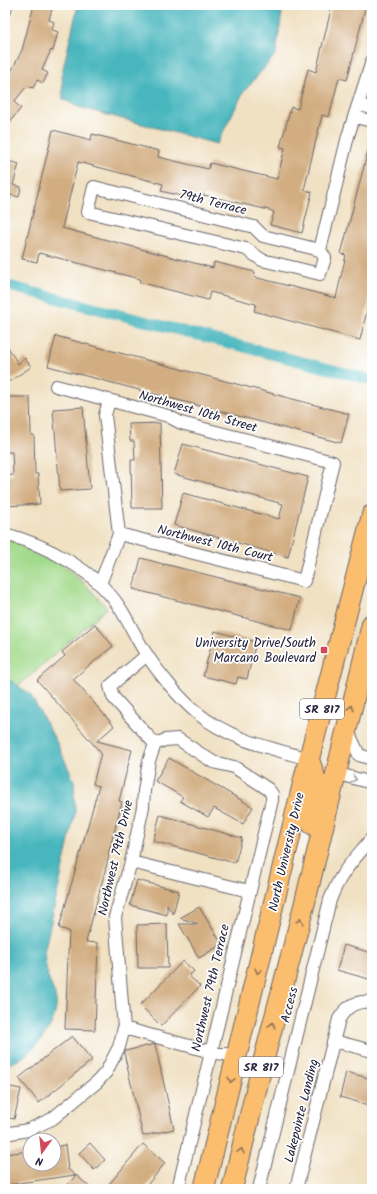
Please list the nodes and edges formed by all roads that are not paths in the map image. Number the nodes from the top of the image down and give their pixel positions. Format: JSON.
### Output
{"nodes":[{"id":1,"x":6,"y":5,"type":"edge"},
{"id":2,"x":5,"y":10,"type":"edge"},
{"id":3,"x":372,"y":61,"type":"edge"},
{"id":4,"x":359,"y":105,"type":"junction"},
{"id":5,"x":372,"y":108,"type":"edge"},
{"id":6,"x":355,"y":117,"type":"junction"},
{"id":7,"x":372,"y":122,"type":"edge"},
{"id":8,"x":320,"y":250,"type":"junction"},
{"id":9,"x":56,"y":386,"type":"dead end"},
{"id":10,"x":109,"y":401,"type":"junction"},
{"id":11,"x":372,"y":514,"type":"edge"},
{"id":12,"x":5,"y":534,"type":"edge"},
{"id":13,"x":119,"y":534,"type":"junction"},
{"id":14,"x":304,"y":581,"type":"joint"},
{"id":15,"x":100,"y":584,"type":"junction"},
{"id":16,"x":353,"y":588,"type":"junction"},
{"id":17,"x":372,"y":624,"type":"edge"},
{"id":18,"x":147,"y":655,"type":"junction"},
{"id":19,"x":346,"y":729,"type":"junction"},
{"id":20,"x":155,"y":744,"type":"junction"},
{"id":21,"x":309,"y":759,"type":"junction"},
{"id":22,"x":372,"y":759,"type":"edge"},
{"id":23,"x":336,"y":773,"type":"junction"},
{"id":24,"x":372,"y":783,"type":"edge"},
{"id":25,"x":372,"y":838,"type":"edge"},
{"id":26,"x":132,"y":862,"type":"junction"},
{"id":27,"x":249,"y":891,"type":"junction"},
{"id":28,"x":306,"y":898,"type":"junction"},
{"id":29,"x":372,"y":1002,"type":"edge"},
{"id":30,"x":124,"y":1028,"type":"junction"},
{"id":31,"x":244,"y":1029,"type":"junction"},
{"id":32,"x":334,"y":1041,"type":"junction"},
{"id":33,"x":266,"y":1049,"type":"junction"},
{"id":34,"x":372,"y":1051,"type":"edge"},
{"id":35,"x":211,"y":1052,"type":"junction"},
{"id":36,"x":237,"y":1056,"type":"junction"},
{"id":37,"x":5,"y":1134,"type":"edge"},
{"id":38,"x":178,"y":1189,"type":"edge"},
{"id":39,"x":204,"y":1189,"type":"edge"},
{"id":40,"x":232,"y":1189,"type":"edge"},
{"id":41,"x":259,"y":1189,"type":"edge"},
{"id":42,"x":296,"y":1189,"type":"edge"}],
"edges":[{"from":1,"to":2,"type":"street"},
{"from":3,"to":4,"type":"street"},
{"from":4,"to":5,"type":"street"},
{"from":4,"to":6,"type":"street"},
{"from":6,"to":7,"type":"street"},
{"from":6,"to":8,"type":"street"},
{"from":8,"to":8,"type":"street","name":"79th Terrace"},
{"from":9,"to":10,"type":"street","name":"Northwest 10th Street"},
{"from":10,"to":13,"type":"street"},
{"from":10,"to":14,"type":"street","name":"Northwest 10th Street"},
{"from":11,"to":16,"type":"main road","name":"North University Drive","number":"SR 817"},
{"from":12,"to":15,"type":"street"},
{"from":13,"to":14,"type":"street","name":"Northwest 10th Court"},
{"from":13,"to":15,"type":"street"},
{"from":15,"to":18,"type":"street"},
{"from":16,"to":21,"type":"main road","name":"North University Drive","number":"SR 817"},
{"from":16,"to":23,"type":"main road"},
{"from":19,"to":17,"type":"main road","number":"SR 817","one_way":true},
{"from":18,"to":20,"type":"street"},
{"from":18,"to":21,"type":"street"},
{"from":19,"to":22,"type":"street"},
{"from":19,"to":23,"type":"main road","number":"SR 817"},
{"from":20,"to":26,"type":"street","name":"Northwest 79th Drive"},
{"from":20,"to":27,"type":"street","name":"Northwest 79th Terrace"},
{"from":21,"to":28,"type":"main road"},
{"from":21,"to":31,"type":"main road","name":"North University Drive","number":"SR 817","one_way":true},
{"from":23,"to":24,"type":"street","one_way":true},
{"from":23,"to":28,"type":"main road","number":"SR 817"},
{"from":25,"to":41,"type":"street","name":"Access"},
{"from":26,"to":27,"type":"street"},
{"from":26,"to":30,"type":"street","name":"Northwest 79th Drive"},
{"from":27,"to":35,"type":"street","name":"Northwest 79th Terrace"},
{"from":33,"to":28,"type":"main road","number":"SR 817","one_way":true},
{"from":29,"to":32,"type":"street","name":"Lakepointe Landing"},
{"from":30,"to":35,"type":"street"},
{"from":30,"to":37,"type":"street","name":"Northwest 79th Drive"},
{"from":31,"to":33,"type":"main road"},
{"from":31,"to":36,"type":"main road","name":"North University Drive","number":"SR 817"},
{"from":32,"to":34,"type":"street"},
{"from":32,"to":42,"type":"street","name":"Lakepointe Landing"},
{"from":40,"to":33,"type":"main road","number":"SR 817","one_way":true},
{"from":35,"to":36,"type":"street"},
{"from":35,"to":38,"type":"street","name":"Northwest 79th Terrace"},
{"from":36,"to":39,"type":"main road","name":"North University Drive","number":"SR 817","one_way":true}]}
